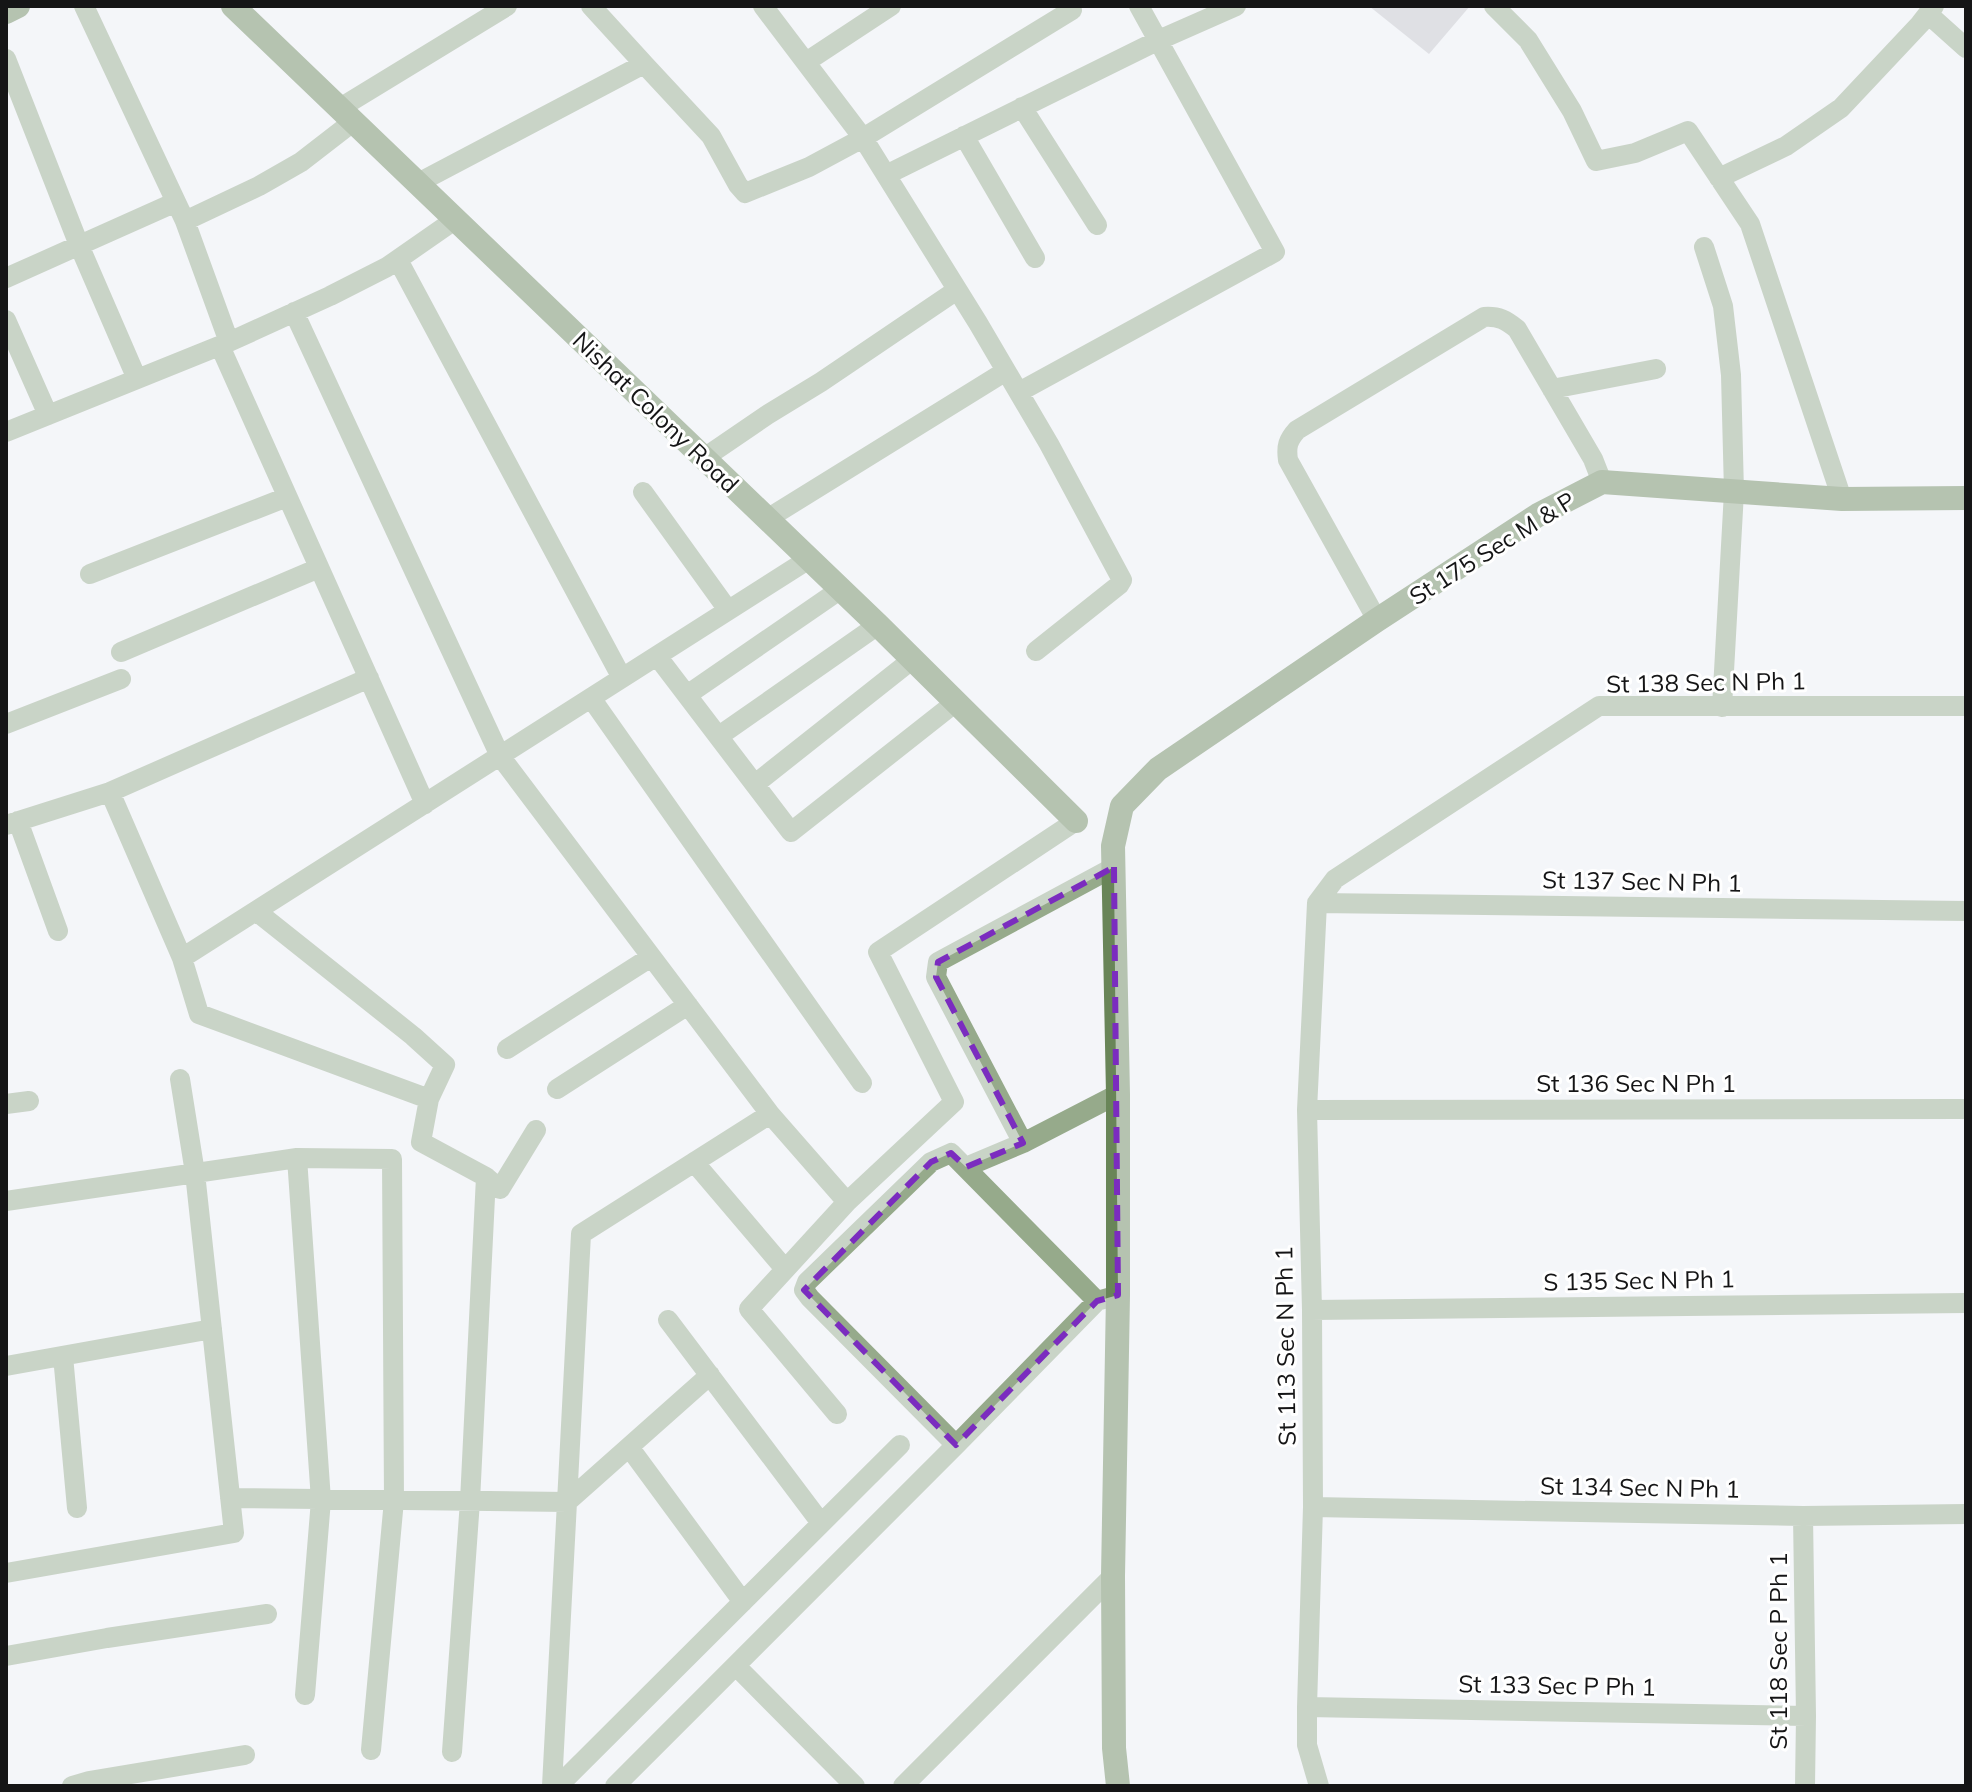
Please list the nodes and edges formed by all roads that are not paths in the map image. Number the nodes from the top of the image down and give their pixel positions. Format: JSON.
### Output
{"nodes":[{"id":1,"x":18,"y":6,"type":"edge"},
{"id":2,"x":84,"y":6,"type":"edge"},
{"id":3,"x":233,"y":6,"type":"edge"},
{"id":4,"x":507,"y":6,"type":"edge"},
{"id":5,"x":591,"y":6,"type":"edge"},
{"id":6,"x":763,"y":6,"type":"edge"},
{"id":7,"x":891,"y":6,"type":"edge"},
{"id":8,"x":1139,"y":6,"type":"edge"},
{"id":9,"x":1236,"y":6,"type":"edge"},
{"id":10,"x":1494,"y":6,"type":"edge"},
{"id":11,"x":1072,"y":10,"type":"dead end"},
{"id":12,"x":1931,"y":10,"type":"edge"},
{"id":13,"x":6,"y":12,"type":"edge"},
{"id":14,"x":1159,"y":40,"type":"junction"},
{"id":15,"x":1966,"y":48,"type":"edge"},
{"id":16,"x":6,"y":59,"type":"edge"},
{"id":17,"x":806,"y":62,"type":"junction"},
{"id":18,"x":644,"y":64,"type":"junction"},
{"id":19,"x":1022,"y":107,"type":"junction"},
{"id":20,"x":347,"y":114,"type":"junction"},
{"id":21,"x":964,"y":136,"type":"junction"},
{"id":22,"x":863,"y":138,"type":"junction"},
{"id":23,"x":886,"y":175,"type":"junction"},
{"id":24,"x":1719,"y":178,"type":"junction"},
{"id":25,"x":418,"y":183,"type":"junction"},
{"id":26,"x":180,"y":212,"type":"junction"},
{"id":27,"x":456,"y":219,"type":"junction"},
{"id":28,"x":1097,"y":225,"type":"dead end"},
{"id":29,"x":79,"y":245,"type":"junction"},
{"id":30,"x":1704,"y":247,"type":"dead end"},
{"id":31,"x":1035,"y":258,"type":"dead end"},
{"id":32,"x":398,"y":260,"type":"junction"},
{"id":33,"x":6,"y":278,"type":"edge"},
{"id":34,"x":957,"y":290,"type":"junction"},
{"id":35,"x":294,"y":312,"type":"junction"},
{"id":36,"x":6,"y":320,"type":"edge"},
{"id":37,"x":224,"y":344,"type":"junction"},
{"id":38,"x":1656,"y":369,"type":"dead end"},
{"id":39,"x":1006,"y":371,"type":"junction"},
{"id":40,"x":137,"y":379,"type":"junction"},
{"id":41,"x":1552,"y":389,"type":"junction"},
{"id":42,"x":1019,"y":392,"type":"junction"},
{"id":43,"x":48,"y":415,"type":"junction"},
{"id":44,"x":6,"y":432,"type":"edge"},
{"id":45,"x":704,"y":458,"type":"junction"},
{"id":46,"x":1602,"y":482,"type":"junction"},
{"id":47,"x":643,"y":492,"type":"dead end"},
{"id":48,"x":1734,"y":492,"type":"junction"},
{"id":49,"x":287,"y":497,"type":"junction"},
{"id":50,"x":1966,"y":498,"type":"edge"},
{"id":51,"x":1842,"y":499,"type":"junction"},
{"id":52,"x":767,"y":519,"type":"junction"},
{"id":53,"x":809,"y":559,"type":"junction"},
{"id":54,"x":319,"y":568,"type":"junction"},
{"id":55,"x":90,"y":574,"type":"dead end"},
{"id":56,"x":841,"y":589,"type":"junction"},
{"id":57,"x":728,"y":610,"type":"junction"},
{"id":58,"x":1377,"y":620,"type":"junction"},
{"id":59,"x":878,"y":625,"type":"junction"},
{"id":60,"x":1036,"y":651,"type":"dead end"},
{"id":61,"x":121,"y":652,"type":"dead end"},
{"id":62,"x":657,"y":656,"type":"junction"},
{"id":63,"x":913,"y":659,"type":"junction"},
{"id":64,"x":369,"y":678,"type":"junction"},
{"id":65,"x":622,"y":678,"type":"junction"},
{"id":66,"x":121,"y":679,"type":"dead end"},
{"id":67,"x":687,"y":695,"type":"junction"},
{"id":68,"x":591,"y":698,"type":"junction"},
{"id":69,"x":956,"y":702,"type":"junction"},
{"id":70,"x":1966,"y":706,"type":"edge"},
{"id":71,"x":1722,"y":707,"type":"junction"},
{"id":72,"x":6,"y":724,"type":"edge"},
{"id":73,"x":719,"y":736,"type":"junction"},
{"id":74,"x":500,"y":756,"type":"junction"},
{"id":75,"x":755,"y":784,"type":"junction"},
{"id":76,"x":110,"y":792,"type":"junction"},
{"id":77,"x":425,"y":804,"type":"junction"},
{"id":78,"x":1076,"y":821,"type":"joint"},
{"id":79,"x":12,"y":823,"type":"edge"},
{"id":80,"x":1113,"y":857,"type":"junction"},
{"id":81,"x":1317,"y":903,"type":"junction"},
{"id":82,"x":256,"y":911,"type":"junction"},
{"id":83,"x":1966,"y":911,"type":"edge"},
{"id":84,"x":58,"y":931,"type":"dead end"},
{"id":85,"x":651,"y":957,"type":"junction"},
{"id":86,"x":182,"y":958,"type":"junction"},
{"id":87,"x":688,"y":1005,"type":"junction"},
{"id":88,"x":507,"y":1049,"type":"dead end"},
{"id":89,"x":180,"y":1079,"type":"dead end"},
{"id":90,"x":862,"y":1083,"type":"dead end"},
{"id":91,"x":557,"y":1089,"type":"dead end"},
{"id":92,"x":1118,"y":1094,"type":"junction"},
{"id":93,"x":429,"y":1099,"type":"junction"},
{"id":94,"x":29,"y":1101,"type":"dead end"},
{"id":95,"x":6,"y":1104,"type":"edge"},
{"id":96,"x":1966,"y":1109,"type":"edge"},
{"id":97,"x":1307,"y":1110,"type":"junction"},
{"id":98,"x":770,"y":1114,"type":"junction"},
{"id":99,"x":536,"y":1130,"type":"dead end"},
{"id":100,"x":1023,"y":1143,"type":"junction"},
{"id":101,"x":297,"y":1158,"type":"junction"},
{"id":102,"x":694,"y":1162,"type":"junction"},
{"id":103,"x":966,"y":1167,"type":"junction"},
{"id":104,"x":195,"y":1173,"type":"junction"},
{"id":105,"x":486,"y":1177,"type":"junction"},
{"id":106,"x":6,"y":1201,"type":"edge"},
{"id":107,"x":847,"y":1202,"type":"junction"},
{"id":108,"x":785,"y":1269,"type":"junction"},
{"id":109,"x":1108,"y":1298,"type":"junction"},
{"id":110,"x":1966,"y":1303,"type":"edge"},
{"id":111,"x":1312,"y":1310,"type":"junction"},
{"id":112,"x":668,"y":1320,"type":"dead end"},
{"id":113,"x":212,"y":1329,"type":"junction"},
{"id":114,"x":63,"y":1356,"type":"junction"},
{"id":115,"x":6,"y":1366,"type":"edge"},
{"id":116,"x":710,"y":1375,"type":"junction"},
{"id":117,"x":837,"y":1414,"type":"dead end"},
{"id":118,"x":900,"y":1445,"type":"dead end"},
{"id":119,"x":956,"y":1445,"type":"junction"},
{"id":120,"x":629,"y":1447,"type":"junction"},
{"id":121,"x":230,"y":1498,"type":"junction"},
{"id":122,"x":321,"y":1500,"type":"junction"},
{"id":123,"x":394,"y":1500,"type":"junction"},
{"id":124,"x":470,"y":1501,"type":"junction"},
{"id":125,"x":567,"y":1502,"type":"junction"},
{"id":126,"x":1313,"y":1507,"type":"junction"},
{"id":127,"x":77,"y":1508,"type":"dead end"},
{"id":128,"x":1966,"y":1514,"type":"edge"},
{"id":129,"x":1803,"y":1516,"type":"junction"},
{"id":130,"x":821,"y":1523,"type":"junction"},
{"id":131,"x":6,"y":1573,"type":"edge"},
{"id":132,"x":1113,"y":1576,"type":"junction"},
{"id":133,"x":743,"y":1602,"type":"junction"},
{"id":134,"x":267,"y":1614,"type":"dead end"},
{"id":135,"x":6,"y":1656,"type":"edge"},
{"id":136,"x":736,"y":1666,"type":"junction"},
{"id":137,"x":305,"y":1695,"type":"dead end"},
{"id":138,"x":1307,"y":1707,"type":"junction"},
{"id":139,"x":1806,"y":1716,"type":"junction"},
{"id":140,"x":371,"y":1750,"type":"dead end"},
{"id":141,"x":452,"y":1752,"type":"dead end"},
{"id":142,"x":245,"y":1755,"type":"dead end"},
{"id":143,"x":72,"y":1786,"type":"edge"},
{"id":144,"x":555,"y":1786,"type":"edge"},
{"id":145,"x":615,"y":1786,"type":"edge"},
{"id":146,"x":855,"y":1786,"type":"edge"},
{"id":147,"x":903,"y":1786,"type":"edge"},
{"id":148,"x":1118,"y":1786,"type":"edge"},
{"id":149,"x":1319,"y":1786,"type":"edge"},
{"id":150,"x":1805,"y":1786,"type":"edge"}],
"edges":[{"from":1,"to":13,"type":"street"},
{"from":2,"to":26,"type":"street"},
{"from":3,"to":20,"type":"street","name":"Nishat Colony Road"},
{"from":4,"to":20,"type":"street"},
{"from":5,"to":18,"type":"street"},
{"from":6,"to":17,"type":"street"},
{"from":7,"to":17,"type":"street"},
{"from":8,"to":14,"type":"street"},
{"from":9,"to":14,"type":"street"},
{"from":10,"to":24,"type":"street"},
{"from":11,"to":22,"type":"street"},
{"from":12,"to":15,"type":"street"},
{"from":12,"to":24,"type":"street"},
{"from":14,"to":19,"type":"street"},
{"from":14,"to":42,"type":"street"},
{"from":16,"to":29,"type":"street"},
{"from":17,"to":22,"type":"street"},
{"from":18,"to":22,"type":"street"},
{"from":18,"to":25,"type":"street"},
{"from":19,"to":21,"type":"street"},
{"from":19,"to":28,"type":"street"},
{"from":20,"to":25,"type":"street","name":"Nishat Colony Road"},
{"from":20,"to":26,"type":"street"},
{"from":21,"to":23,"type":"street"},
{"from":21,"to":31,"type":"street"},
{"from":22,"to":23,"type":"street"},
{"from":23,"to":34,"type":"street"},
{"from":24,"to":51,"type":"street"},
{"from":25,"to":27,"type":"street","name":"Nishat Colony Road"},
{"from":26,"to":29,"type":"street"},
{"from":26,"to":37,"type":"street"},
{"from":27,"to":32,"type":"street"},
{"from":27,"to":45,"type":"street","name":"Nishat Colony Road"},
{"from":29,"to":33,"type":"street"},
{"from":29,"to":40,"type":"street"},
{"from":30,"to":48,"type":"street"},
{"from":32,"to":35,"type":"street"},
{"from":32,"to":65,"type":"street"},
{"from":34,"to":39,"type":"street"},
{"from":34,"to":45,"type":"street"},
{"from":35,"to":37,"type":"street"},
{"from":35,"to":74,"type":"street"},
{"from":36,"to":43,"type":"street"},
{"from":37,"to":40,"type":"street"},
{"from":37,"to":49,"type":"street"},
{"from":38,"to":41,"type":"street"},
{"from":39,"to":42,"type":"street"},
{"from":39,"to":52,"type":"street"},
{"from":40,"to":43,"type":"street"},
{"from":41,"to":46,"type":"street"},
{"from":41,"to":58,"type":"street"},
{"from":42,"to":60,"type":"street"},
{"from":43,"to":44,"type":"street"},
{"from":45,"to":52,"type":"street","name":"Nishat Colony Road"},
{"from":46,"to":48,"type":"street","name":"St 175 Sec M & P"},
{"from":46,"to":58,"type":"street","name":"St 175 Sec M & P"},
{"from":47,"to":57,"type":"street"},
{"from":48,"to":51,"type":"street","name":"St 175 Sec M & P"},
{"from":48,"to":71,"type":"street"},
{"from":49,"to":54,"type":"street"},
{"from":49,"to":55,"type":"street"},
{"from":50,"to":51,"type":"street","name":"St 175 Sec M & P"},
{"from":52,"to":53,"type":"street","name":"Nishat Colony Road"},
{"from":53,"to":56,"type":"street","name":"Nishat Colony Road"},
{"from":53,"to":57,"type":"street"},
{"from":54,"to":61,"type":"street"},
{"from":54,"to":64,"type":"street"},
{"from":56,"to":59,"type":"street","name":"Nishat Colony Road"},
{"from":56,"to":67,"type":"street"},
{"from":57,"to":62,"type":"street"},
{"from":58,"to":80,"type":"street","name":"St 175 Sec M & P"},
{"from":59,"to":63,"type":"street","name":"Nishat Colony Road"},
{"from":59,"to":73,"type":"street"},
{"from":62,"to":65,"type":"street"},
{"from":62,"to":67,"type":"street"},
{"from":63,"to":69,"type":"street","name":"Nishat Colony Road"},
{"from":63,"to":75,"type":"street"},
{"from":64,"to":76,"type":"street"},
{"from":64,"to":77,"type":"street"},
{"from":65,"to":68,"type":"street"},
{"from":66,"to":72,"type":"street"},
{"from":67,"to":73,"type":"street"},
{"from":68,"to":74,"type":"street"},
{"from":68,"to":90,"type":"street"},
{"from":69,"to":75,"type":"street"},
{"from":69,"to":78,"type":"street","name":"Nishat Colony Road"},
{"from":70,"to":71,"type":"street","name":"St 138 Sec N Ph 1"},
{"from":71,"to":81,"type":"street","name":"St 138 Sec N Ph 1"},
{"from":73,"to":75,"type":"street"},
{"from":74,"to":77,"type":"street"},
{"from":74,"to":85,"type":"street"},
{"from":76,"to":79,"type":"street"},
{"from":76,"to":86,"type":"street"},
{"from":77,"to":82,"type":"street"},
{"from":78,"to":107,"type":"street"},
{"from":79,"to":84,"type":"street"},
{"from":80,"to":92,"type":"street","name":"St 175 Sec M & P"},
{"from":80,"to":100,"type":"street"},
{"from":81,"to":83,"type":"street","name":"St 137 Sec N Ph 1"},
{"from":81,"to":97,"type":"street","name":"St 113 Sec N Ph 1"},
{"from":82,"to":86,"type":"street"},
{"from":82,"to":93,"type":"street"},
{"from":85,"to":87,"type":"street"},
{"from":85,"to":88,"type":"street"},
{"from":86,"to":93,"type":"street"},
{"from":87,"to":91,"type":"street"},
{"from":87,"to":98,"type":"street"},
{"from":89,"to":104,"type":"street"},
{"from":92,"to":100,"type":"street"},
{"from":92,"to":109,"type":"street","name":"St 175 Sec M & P"},
{"from":93,"to":105,"type":"street"},
{"from":94,"to":95,"type":"street"},
{"from":96,"to":97,"type":"street","name":"St 136 Sec N Ph 1"},
{"from":97,"to":111,"type":"street","name":"St 113 Sec N Ph 1"},
{"from":98,"to":102,"type":"street"},
{"from":98,"to":107,"type":"street"},
{"from":99,"to":105,"type":"street"},
{"from":100,"to":103,"type":"street"},
{"from":101,"to":104,"type":"street"},
{"from":101,"to":122,"type":"street"},
{"from":101,"to":123,"type":"street"},
{"from":102,"to":108,"type":"street"},
{"from":102,"to":125,"type":"street"},
{"from":103,"to":109,"type":"street"},
{"from":103,"to":119,"type":"street"},
{"from":104,"to":106,"type":"street"},
{"from":104,"to":113,"type":"street"},
{"from":105,"to":124,"type":"street"},
{"from":107,"to":108,"type":"street"},
{"from":108,"to":117,"type":"street"},
{"from":109,"to":119,"type":"street"},
{"from":109,"to":132,"type":"street","name":"St 175 Sec M & P"},
{"from":110,"to":111,"type":"street","name":"S 135 Sec N Ph 1"},
{"from":111,"to":126,"type":"street","name":"St 113 Sec N Ph 1"},
{"from":112,"to":116,"type":"street"},
{"from":113,"to":114,"type":"street"},
{"from":113,"to":121,"type":"street"},
{"from":114,"to":115,"type":"street"},
{"from":114,"to":127,"type":"street"},
{"from":116,"to":120,"type":"street"},
{"from":116,"to":130,"type":"street"},
{"from":118,"to":130,"type":"street"},
{"from":119,"to":136,"type":"street"},
{"from":120,"to":125,"type":"street"},
{"from":120,"to":133,"type":"street"},
{"from":121,"to":122,"type":"street"},
{"from":121,"to":131,"type":"street"},
{"from":122,"to":123,"type":"street"},
{"from":122,"to":137,"type":"street"},
{"from":123,"to":124,"type":"street"},
{"from":123,"to":140,"type":"street"},
{"from":124,"to":125,"type":"street"},
{"from":124,"to":141,"type":"street"},
{"from":125,"to":144,"type":"street"},
{"from":126,"to":129,"type":"street","name":"St 134 Sec N Ph 1"},
{"from":126,"to":138,"type":"street","name":"St 113 Sec N Ph 1"},
{"from":128,"to":129,"type":"street","name":"St 134 Sec N Ph 1"},
{"from":129,"to":139,"type":"street","name":"St 118 Sec P Ph 1"},
{"from":130,"to":133,"type":"street"},
{"from":132,"to":147,"type":"street"},
{"from":132,"to":148,"type":"street","name":"St 175 Sec M & P"},
{"from":133,"to":144,"type":"street"},
{"from":134,"to":135,"type":"street"},
{"from":136,"to":145,"type":"street"},
{"from":136,"to":146,"type":"street"},
{"from":138,"to":139,"type":"street","name":"St 133 Sec P Ph 1"},
{"from":138,"to":149,"type":"street","name":"St 113 Sec N Ph 1"},
{"from":139,"to":150,"type":"street","name":"St 118 Sec P Ph 1"},
{"from":142,"to":143,"type":"street"}]}
